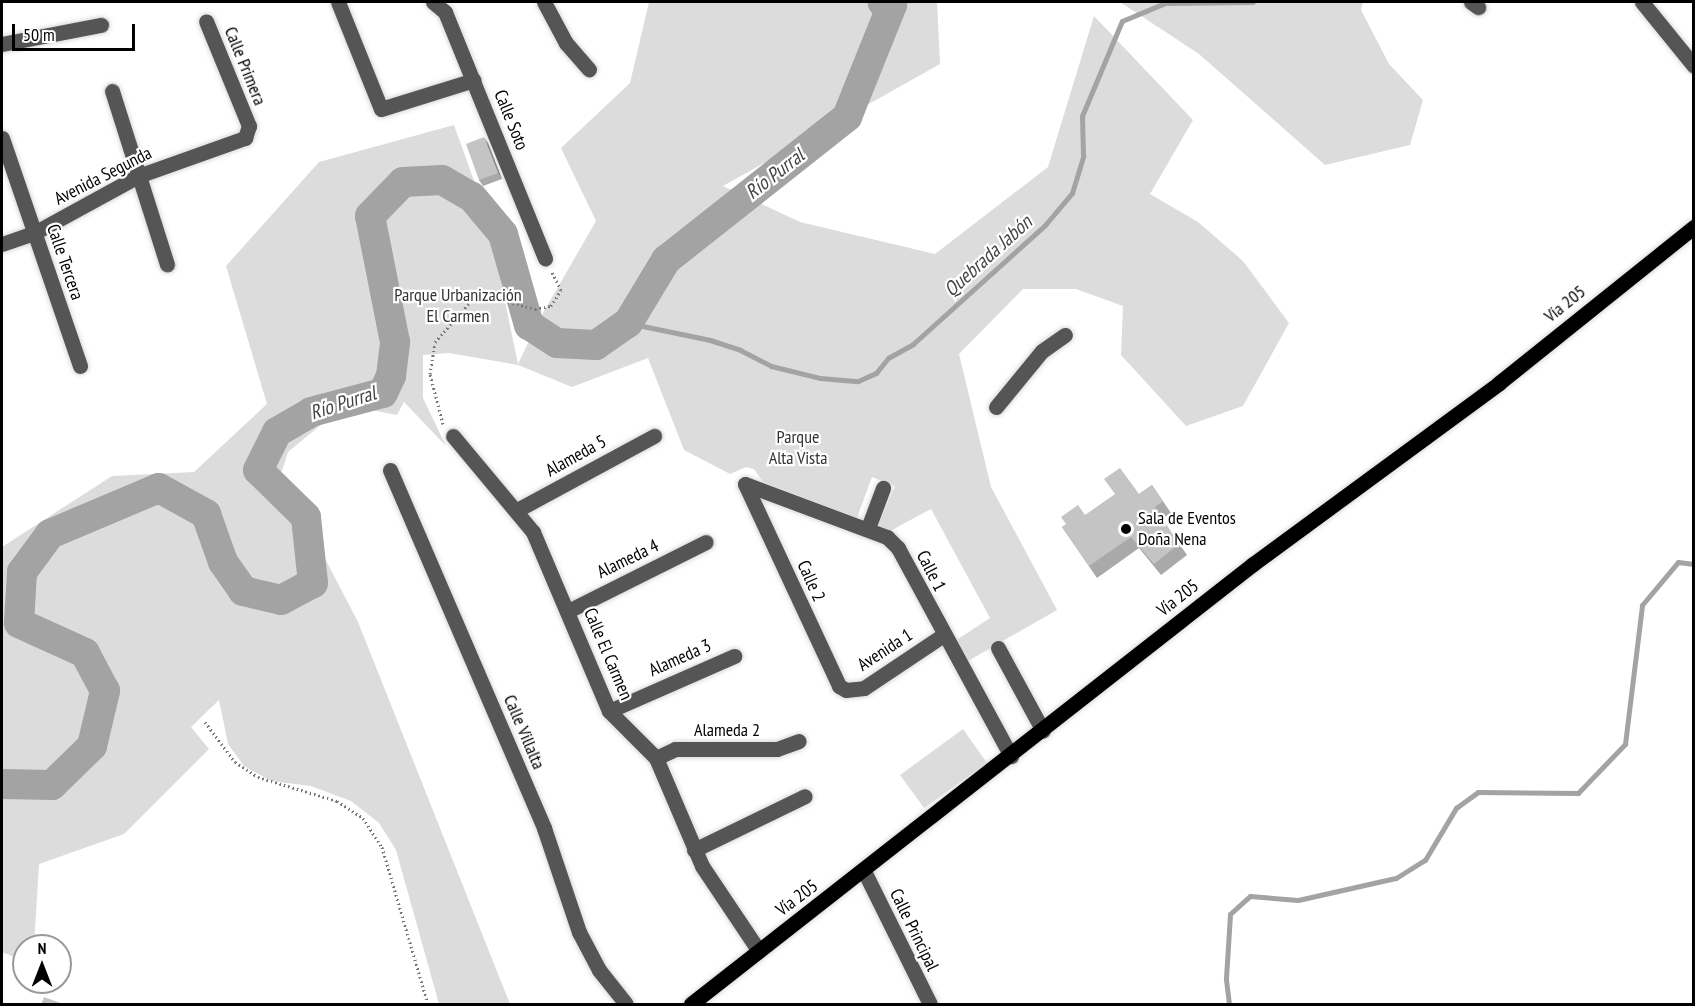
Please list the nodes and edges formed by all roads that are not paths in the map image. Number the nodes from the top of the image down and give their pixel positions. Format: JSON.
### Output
{"nodes":[{"id":1,"x":338,"y":2,"type":"edge"},
{"id":2,"x":544,"y":2,"type":"edge"},
{"id":3,"x":1642,"y":2,"type":"edge"},
{"id":4,"x":440,"y":5,"type":"edge"},
{"id":5,"x":206,"y":21,"type":"dead end"},
{"id":6,"x":101,"y":25,"type":"dead end"},
{"id":7,"x":2,"y":44,"type":"edge"},
{"id":8,"x":1694,"y":66,"type":"edge"},
{"id":9,"x":589,"y":69,"type":"dead end"},
{"id":10,"x":474,"y":80,"type":"junction"},
{"id":11,"x":112,"y":90,"type":"dead end"},
{"id":12,"x":249,"y":126,"type":"joint"},
{"id":13,"x":2,"y":138,"type":"edge"},
{"id":14,"x":138,"y":176,"type":"junction"},
{"id":15,"x":1694,"y":227,"type":"edge"},
{"id":16,"x":34,"y":233,"type":"junction"},
{"id":17,"x":2,"y":244,"type":"edge"},
{"id":18,"x":545,"y":258,"type":"road end"},
{"id":19,"x":167,"y":264,"type":"dead end"},
{"id":20,"x":1065,"y":335,"type":"dead end"},
{"id":21,"x":80,"y":366,"type":"dead end"},
{"id":22,"x":996,"y":407,"type":"dead end"},
{"id":23,"x":453,"y":436,"type":"road end"},
{"id":24,"x":654,"y":436,"type":"dead end"},
{"id":25,"x":390,"y":470,"type":"dead end"},
{"id":26,"x":745,"y":484,"type":"joint"},
{"id":27,"x":883,"y":488,"type":"dead end"},
{"id":28,"x":517,"y":510,"type":"junction"},
{"id":29,"x":868,"y":528,"type":"junction"},
{"id":30,"x":706,"y":542,"type":"dead end"},
{"id":31,"x":568,"y":611,"type":"junction"},
{"id":32,"x":942,"y":636,"type":"junction"},
{"id":33,"x":998,"y":648,"type":"dead end"},
{"id":34,"x":734,"y":656,"type":"dead end"},
{"id":35,"x":846,"y":690,"type":"joint"},
{"id":36,"x":609,"y":711,"type":"junction"},
{"id":37,"x":1043,"y":731,"type":"junction"},
{"id":38,"x":799,"y":741,"type":"dead end"},
{"id":39,"x":1011,"y":756,"type":"junction"},
{"id":40,"x":656,"y":758,"type":"junction"},
{"id":41,"x":805,"y":796,"type":"dead end"},
{"id":42,"x":694,"y":850,"type":"junction"},
{"id":43,"x":864,"y":871,"type":"junction"},
{"id":44,"x":759,"y":951,"type":"junction"},
{"id":45,"x":626,"y":1005,"type":"edge"},
{"id":46,"x":691,"y":1005,"type":"edge"},
{"id":47,"x":930,"y":1005,"type":"edge"}],
"edges":[{"from":1,"to":10,"type":"street"},
{"from":2,"to":9,"type":"street"},
{"from":3,"to":8,"type":"street"},
{"from":4,"to":10,"type":"street","name":"Calle Soto"},
{"from":5,"to":12,"type":"street","name":"Calle Primera"},
{"from":6,"to":7,"type":"street"},
{"from":10,"to":18,"type":"street","name":"Calle Soto"},
{"from":11,"to":14,"type":"street"},
{"from":12,"to":14,"type":"street","name":"Avenida Segunda"},
{"from":13,"to":16,"type":"street","name":"Calle Tercera"},
{"from":14,"to":16,"type":"street","name":"Avenida Segunda"},
{"from":14,"to":19,"type":"street"},
{"from":15,"to":37,"type":"main road","name":"Vía 205"},
{"from":16,"to":17,"type":"street","name":"Avenida Segunda"},
{"from":16,"to":21,"type":"street","name":"Calle Tercera"},
{"from":20,"to":22,"type":"street"},
{"from":23,"to":28,"type":"street","name":"Calle El Carmen"},
{"from":24,"to":28,"type":"street","name":"Alameda 5"},
{"from":25,"to":45,"type":"street","name":"Calle Villalta"},
{"from":26,"to":29,"type":"street","name":"Calle 1"},
{"from":26,"to":35,"type":"street","name":"Calle 2"},
{"from":27,"to":29,"type":"street"},
{"from":28,"to":31,"type":"street","name":"Calle El Carmen"},
{"from":29,"to":32,"type":"street","name":"Calle 1"},
{"from":30,"to":31,"type":"street","name":"Alameda 4"},
{"from":31,"to":36,"type":"street","name":"Calle El Carmen"},
{"from":32,"to":35,"type":"street","name":"Avenida 1"},
{"from":32,"to":39,"type":"street","name":"Calle 1"},
{"from":33,"to":37,"type":"street"},
{"from":34,"to":36,"type":"street","name":"Alameda 3"},
{"from":36,"to":40,"type":"street","name":"Calle El Carmen"},
{"from":37,"to":39,"type":"main road","name":"Vía 205"},
{"from":38,"to":40,"type":"street","name":"Alameda 2"},
{"from":39,"to":43,"type":"main road","name":"Vía 205"},
{"from":40,"to":42,"type":"street","name":"Calle El Carmen"},
{"from":41,"to":42,"type":"street"},
{"from":42,"to":44,"type":"street","name":"Calle El Carmen"},
{"from":43,"to":44,"type":"main road","name":"Vía 205"},
{"from":43,"to":47,"type":"street","name":"Calle Principal"},
{"from":44,"to":46,"type":"main road","name":"Vía 205"}]}
